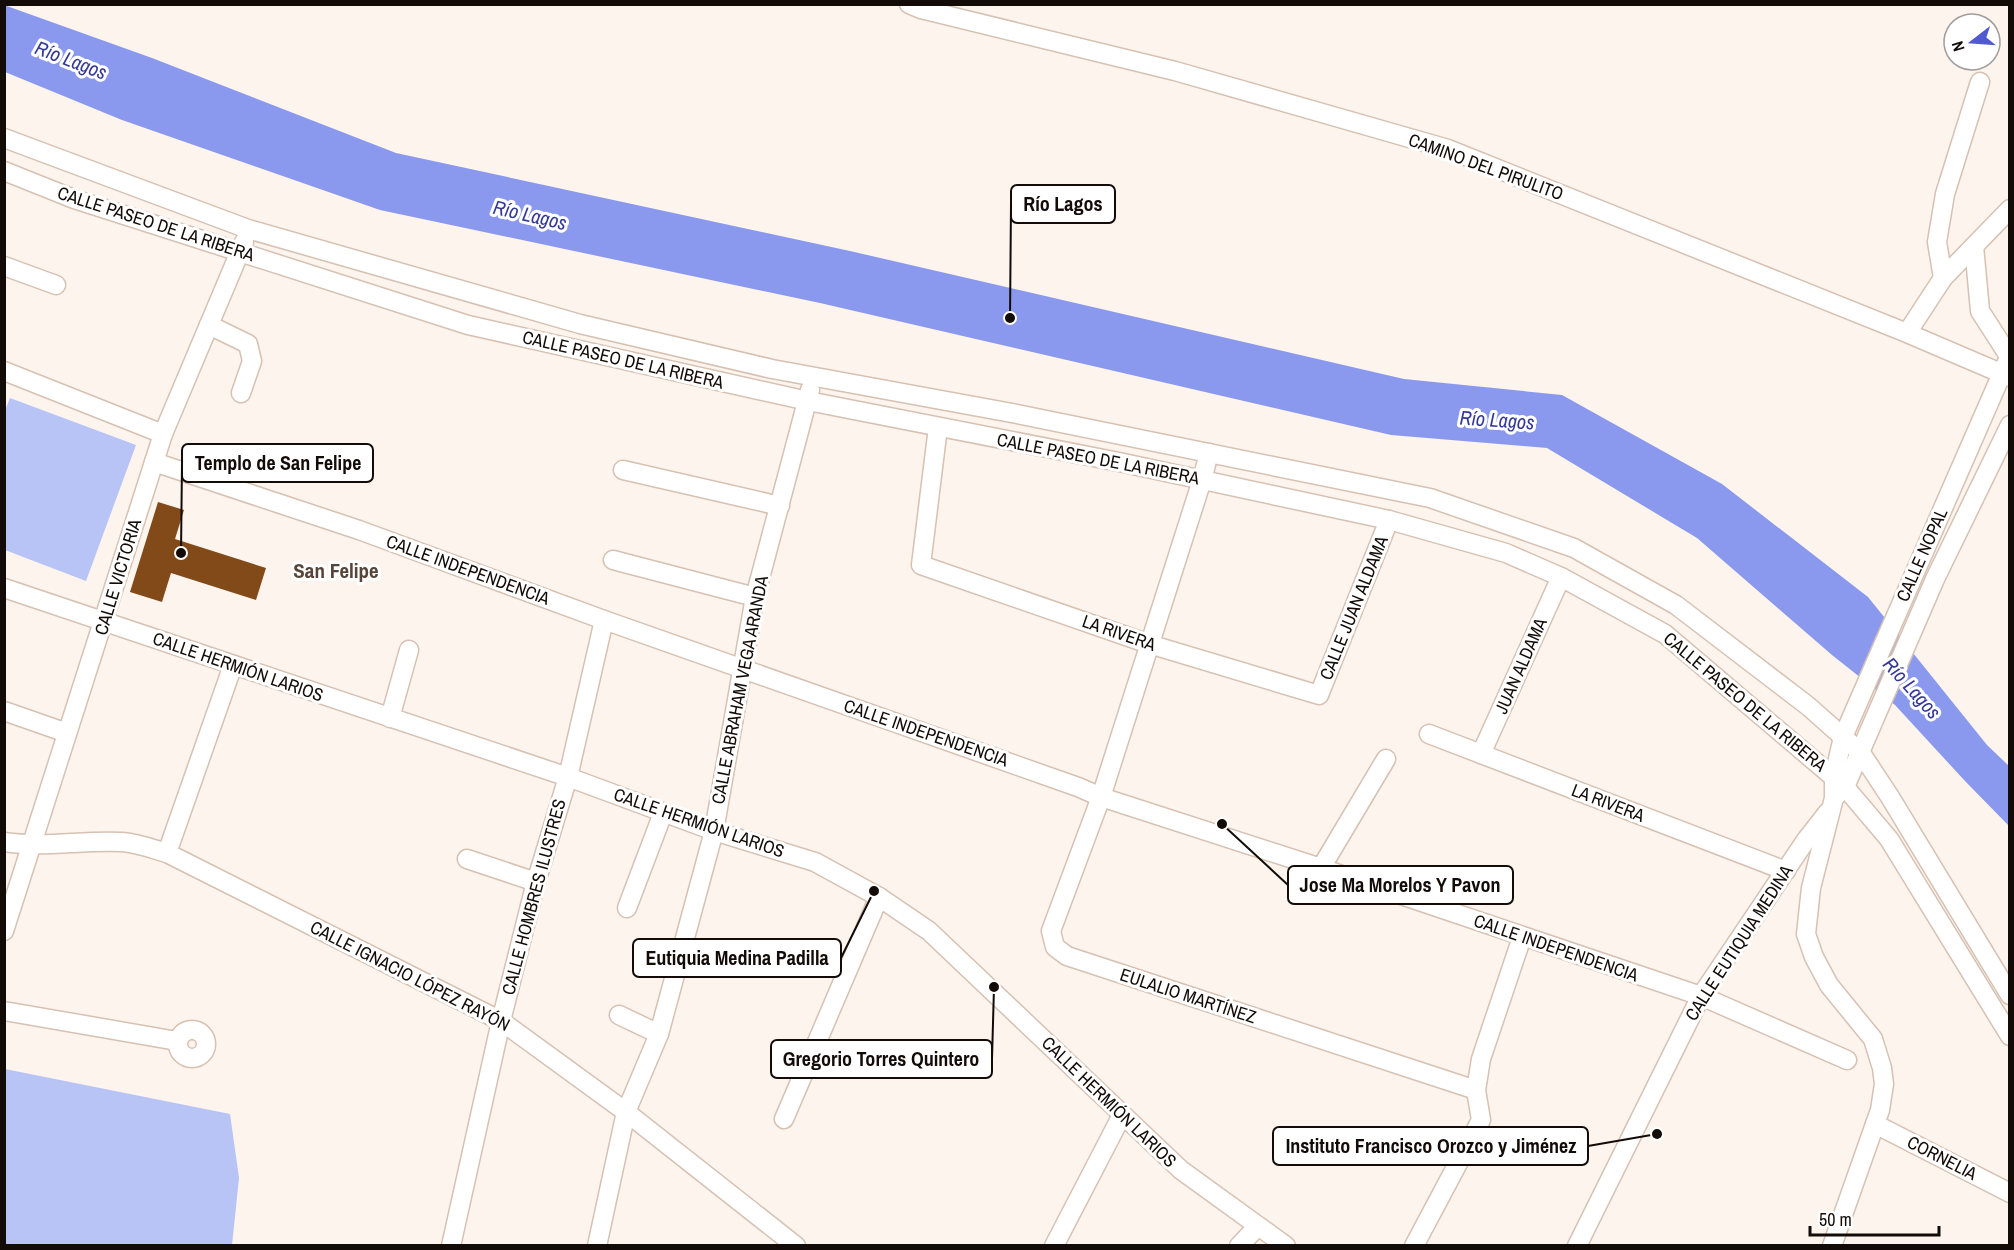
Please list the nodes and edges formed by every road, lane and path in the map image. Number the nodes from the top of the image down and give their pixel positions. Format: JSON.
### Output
{"nodes":[{"id":1,"x":909,"y":4,"type":"edge"},
{"id":2,"x":1980,"y":82,"type":"dead end"},
{"id":3,"x":4,"y":138,"type":"edge"},
{"id":4,"x":4,"y":171,"type":"edge"},
{"id":5,"x":2010,"y":209,"type":"edge"},
{"id":6,"x":248,"y":229,"type":"junction"},
{"id":7,"x":1974,"y":246,"type":"junction"},
{"id":8,"x":240,"y":252,"type":"junction"},
{"id":9,"x":4,"y":266,"type":"edge"},
{"id":10,"x":1943,"y":278,"type":"junction"},
{"id":11,"x":56,"y":285,"type":"dead end"},
{"id":12,"x":209,"y":325,"type":"junction"},
{"id":13,"x":1907,"y":333,"type":"junction"},
{"id":14,"x":2007,"y":365,"type":"edge"},
{"id":15,"x":4,"y":371,"type":"edge"},
{"id":16,"x":812,"y":376,"type":"junction"},
{"id":17,"x":241,"y":393,"type":"dead end"},
{"id":18,"x":808,"y":401,"type":"junction"},
{"id":19,"x":2010,"y":425,"type":"edge"},
{"id":20,"x":938,"y":427,"type":"junction"},
{"id":21,"x":163,"y":435,"type":"junction"},
{"id":22,"x":1209,"y":453,"type":"junction"},
{"id":23,"x":154,"y":462,"type":"junction"},
{"id":24,"x":622,"y":470,"type":"dead end"},
{"id":25,"x":1202,"y":480,"type":"junction"},
{"id":26,"x":780,"y":506,"type":"junction"},
{"id":27,"x":1389,"y":520,"type":"junction"},
{"id":28,"x":613,"y":560,"type":"dead end"},
{"id":29,"x":1561,"y":577,"type":"junction"},
{"id":30,"x":4,"y":588,"type":"edge"},
{"id":31,"x":755,"y":597,"type":"junction"},
{"id":32,"x":604,"y":620,"type":"junction"},
{"id":33,"x":104,"y":622,"type":"junction"},
{"id":34,"x":1149,"y":644,"type":"junction"},
{"id":35,"x":408,"y":650,"type":"dead end"},
{"id":36,"x":233,"y":665,"type":"junction"},
{"id":37,"x":741,"y":668,"type":"junction"},
{"id":38,"x":1319,"y":695,"type":"joint"},
{"id":39,"x":4,"y":711,"type":"edge"},
{"id":40,"x":390,"y":718,"type":"junction"},
{"id":41,"x":1845,"y":732,"type":"junction"},
{"id":42,"x":67,"y":733,"type":"junction"},
{"id":43,"x":1430,"y":734,"type":"dead end"},
{"id":44,"x":1863,"y":745,"type":"junction"},
{"id":45,"x":1481,"y":754,"type":"junction"},
{"id":46,"x":1386,"y":759,"type":"dead end"},
{"id":47,"x":568,"y":777,"type":"junction"},
{"id":48,"x":1836,"y":792,"type":"junction"},
{"id":49,"x":1101,"y":796,"type":"junction"},
{"id":50,"x":663,"y":813,"type":"junction"},
{"id":51,"x":714,"y":831,"type":"junction"},
{"id":52,"x":4,"y":842,"type":"edge"},
{"id":53,"x":30,"y":846,"type":"junction"},
{"id":54,"x":167,"y":853,"type":"junction"},
{"id":55,"x":467,"y":859,"type":"dead end"},
{"id":56,"x":1321,"y":868,"type":"junction"},
{"id":57,"x":1786,"y":871,"type":"junction"},
{"id":58,"x":536,"y":882,"type":"junction"},
{"id":59,"x":879,"y":897,"type":"junction"},
{"id":60,"x":627,"y":908,"type":"dead end"},
{"id":61,"x":4,"y":931,"type":"edge"},
{"id":62,"x":1522,"y":937,"type":"junction"},
{"id":63,"x":2010,"y":995,"type":"edge"},
{"id":64,"x":1701,"y":996,"type":"junction"},
{"id":65,"x":4,"y":1011,"type":"edge"},
{"id":66,"x":620,"y":1015,"type":"dead end"},
{"id":67,"x":501,"y":1021,"type":"junction"},
{"id":68,"x":659,"y":1034,"type":"junction"},
{"id":69,"x":2010,"y":1036,"type":"edge"},
{"id":70,"x":177,"y":1041,"type":"dead end"},
{"id":71,"x":1847,"y":1060,"type":"dead end"},
{"id":72,"x":1476,"y":1090,"type":"junction"},
{"id":73,"x":626,"y":1112,"type":"junction"},
{"id":74,"x":1122,"y":1115,"type":"junction"},
{"id":75,"x":784,"y":1119,"type":"dead end"},
{"id":76,"x":1875,"y":1124,"type":"junction"},
{"id":77,"x":2010,"y":1192,"type":"edge"},
{"id":78,"x":1258,"y":1226,"type":"junction"},
{"id":79,"x":452,"y":1245,"type":"edge"},
{"id":80,"x":597,"y":1245,"type":"edge"},
{"id":81,"x":796,"y":1245,"type":"edge"},
{"id":82,"x":1054,"y":1245,"type":"edge"},
{"id":83,"x":1239,"y":1245,"type":"edge"},
{"id":84,"x":1286,"y":1245,"type":"edge"},
{"id":85,"x":1414,"y":1245,"type":"edge"},
{"id":86,"x":1577,"y":1245,"type":"edge"},
{"id":87,"x":1833,"y":1245,"type":"edge"}],
"edges":[{"from":1,"to":13,"type":"street","name":"CAMINO DEL PIRULITO"},
{"from":2,"to":10,"type":"street"},
{"from":3,"to":6,"type":"street","name":"CALLE PASEO DE LA RIBERA"},
{"from":4,"to":8,"type":"street","name":"CALLE PASEO DE LA RIBERA"},
{"from":5,"to":7,"type":"street"},
{"from":6,"to":8,"type":"street","name":"CALLE VICTORIA"},
{"from":6,"to":16,"type":"street","name":"CALLE PASEO DE LA RIBERA"},
{"from":7,"to":10,"type":"street"},
{"from":7,"to":14,"type":"street"},
{"from":8,"to":12,"type":"street","name":"CALLE VICTORIA"},
{"from":8,"to":18,"type":"street","name":"CALLE PASEO DE LA RIBERA"},
{"from":9,"to":11,"type":"street"},
{"from":10,"to":13,"type":"street"},
{"from":12,"to":17,"type":"street"},
{"from":12,"to":21,"type":"street","name":"CALLE VICTORIA"},
{"from":13,"to":14,"type":"street","name":"CAMINO DEL PIRULITO"},
{"from":14,"to":41,"type":"street","name":"CALLE NOPAL"},
{"from":15,"to":21,"type":"street"},
{"from":16,"to":18,"type":"street","name":"CALLE ABRAHAM VEGA ARANDA"},
{"from":16,"to":22,"type":"street","name":"CALLE PASEO DE LA RIBERA"},
{"from":18,"to":20,"type":"street","name":"CALLE PASEO DE LA RIBERA"},
{"from":18,"to":26,"type":"street","name":"CALLE ABRAHAM VEGA ARANDA"},
{"from":19,"to":44,"type":"street","name":"CALLE NOPAL"},
{"from":20,"to":25,"type":"street","name":"CALLE PASEO DE LA RIBERA"},
{"from":20,"to":34,"type":"street","name":"LA RIVERA"},
{"from":21,"to":23,"type":"street","name":"CALLE VICTORIA"},
{"from":22,"to":25,"type":"street","name":"EULALIO MARTÍNEZ"},
{"from":22,"to":41,"type":"street","name":"CALLE PASEO DE LA RIBERA"},
{"from":23,"to":32,"type":"street","name":"CALLE INDEPENDENCIA"},
{"from":23,"to":33,"type":"street","name":"CALLE VICTORIA"},
{"from":24,"to":26,"type":"street"},
{"from":25,"to":27,"type":"street","name":"CALLE PASEO DE LA RIBERA"},
{"from":25,"to":34,"type":"street","name":"EULALIO MARTÍNEZ"},
{"from":26,"to":31,"type":"street","name":"CALLE ABRAHAM VEGA ARANDA"},
{"from":27,"to":29,"type":"street","name":"CALLE PASEO DE LA RIBERA"},
{"from":27,"to":38,"type":"street","name":"CALLE JUAN ALDAMA"},
{"from":28,"to":31,"type":"street"},
{"from":29,"to":45,"type":"street","name":"JUAN ALDAMA"},
{"from":29,"to":48,"type":"street","name":"CALLE PASEO DE LA RIBERA"},
{"from":30,"to":33,"type":"street","name":"CALLE HERMIÓN LARIOS"},
{"from":31,"to":37,"type":"street","name":"CALLE ABRAHAM VEGA ARANDA"},
{"from":32,"to":37,"type":"street","name":"CALLE INDEPENDENCIA"},
{"from":32,"to":47,"type":"street","name":"CALLE HOMBRES ILUSTRES"},
{"from":33,"to":36,"type":"street","name":"CALLE HERMIÓN LARIOS"},
{"from":33,"to":42,"type":"street","name":"CALLE VICTORIA"},
{"from":34,"to":38,"type":"street","name":"LA RIVERA"},
{"from":34,"to":49,"type":"street","name":"EULALIO MARTÍNEZ"},
{"from":35,"to":40,"type":"street"},
{"from":36,"to":40,"type":"street","name":"CALLE HERMIÓN LARIOS"},
{"from":36,"to":54,"type":"street"},
{"from":37,"to":49,"type":"street","name":"CALLE INDEPENDENCIA"},
{"from":37,"to":51,"type":"street","name":"CALLE ABRAHAM VEGA ARANDA"},
{"from":39,"to":42,"type":"street"},
{"from":40,"to":47,"type":"street","name":"CALLE HERMIÓN LARIOS"},
{"from":41,"to":44,"type":"street","name":"CALLE PASEO DE LA RIBERA"},
{"from":41,"to":48,"type":"street","name":"CALLE NOPAL"},
{"from":42,"to":53,"type":"street","name":"CALLE VICTORIA"},
{"from":43,"to":45,"type":"street","name":"LA RIVERA"},
{"from":44,"to":48,"type":"street","name":"CALLE NOPAL"},
{"from":44,"to":63,"type":"street","name":"CALLE PASEO DE LA RIBERA"},
{"from":45,"to":57,"type":"street","name":"LA RIVERA"},
{"from":46,"to":56,"type":"street"},
{"from":47,"to":50,"type":"street","name":"CALLE HERMIÓN LARIOS"},
{"from":47,"to":58,"type":"street","name":"CALLE HOMBRES ILUSTRES"},
{"from":48,"to":57,"type":"street","name":"CALLE EUTIQUIA MEDINA"},
{"from":48,"to":69,"type":"street","name":"CALLE PASEO DE LA RIBERA"},
{"from":48,"to":76,"type":"street"},
{"from":49,"to":56,"type":"street","name":"CALLE INDEPENDENCIA"},
{"from":49,"to":72,"type":"street","name":"EULALIO MARTÍNEZ"},
{"from":50,"to":51,"type":"street","name":"CALLE HERMIÓN LARIOS"},
{"from":50,"to":60,"type":"street"},
{"from":51,"to":59,"type":"street","name":"CALLE HERMIÓN LARIOS"},
{"from":51,"to":68,"type":"street","name":"CALLE ABRAHAM VEGA ARANDA"},
{"from":52,"to":53,"type":"street","name":"CALLE IGNACIO LÓPEZ RAYÓN"},
{"from":53,"to":54,"type":"street","name":"CALLE IGNACIO LÓPEZ RAYÓN"},
{"from":53,"to":61,"type":"street","name":"CALLE VICTORIA"},
{"from":54,"to":67,"type":"street","name":"CALLE IGNACIO LÓPEZ RAYÓN"},
{"from":55,"to":58,"type":"street"},
{"from":56,"to":62,"type":"street","name":"CALLE INDEPENDENCIA"},
{"from":57,"to":64,"type":"street","name":"CALLE EUTIQUIA MEDINA"},
{"from":58,"to":67,"type":"street","name":"CALLE HOMBRES ILUSTRES"},
{"from":59,"to":74,"type":"street","name":"CALLE HERMIÓN LARIOS"},
{"from":59,"to":75,"type":"street"},
{"from":62,"to":64,"type":"street","name":"CALLE INDEPENDENCIA"},
{"from":62,"to":72,"type":"street"},
{"from":64,"to":71,"type":"street","name":"CALLE INDEPENDENCIA"},
{"from":64,"to":86,"type":"street","name":"CALLE EUTIQUIA MEDINA"},
{"from":65,"to":70,"type":"street"},
{"from":66,"to":68,"type":"street"},
{"from":67,"to":73,"type":"street","name":"CALLE IGNACIO LÓPEZ RAYÓN"},
{"from":67,"to":79,"type":"street","name":"CALLE HOMBRES ILUSTRES"},
{"from":68,"to":73,"type":"street","name":"CALLE ABRAHAM VEGA ARANDA"},
{"from":72,"to":85,"type":"street"},
{"from":73,"to":80,"type":"street","name":"CALLE ABRAHAM VEGA ARANDA"},
{"from":73,"to":81,"type":"street","name":"CALLE IGNACIO LÓPEZ RAYÓN"},
{"from":74,"to":78,"type":"street","name":"CALLE HERMIÓN LARIOS"},
{"from":74,"to":82,"type":"street"},
{"from":76,"to":77,"type":"street","name":"CORNELIA"},
{"from":76,"to":87,"type":"street"},
{"from":78,"to":83,"type":"street"},
{"from":78,"to":84,"type":"street","name":"CALLE HERMIÓN LARIOS"}]}
